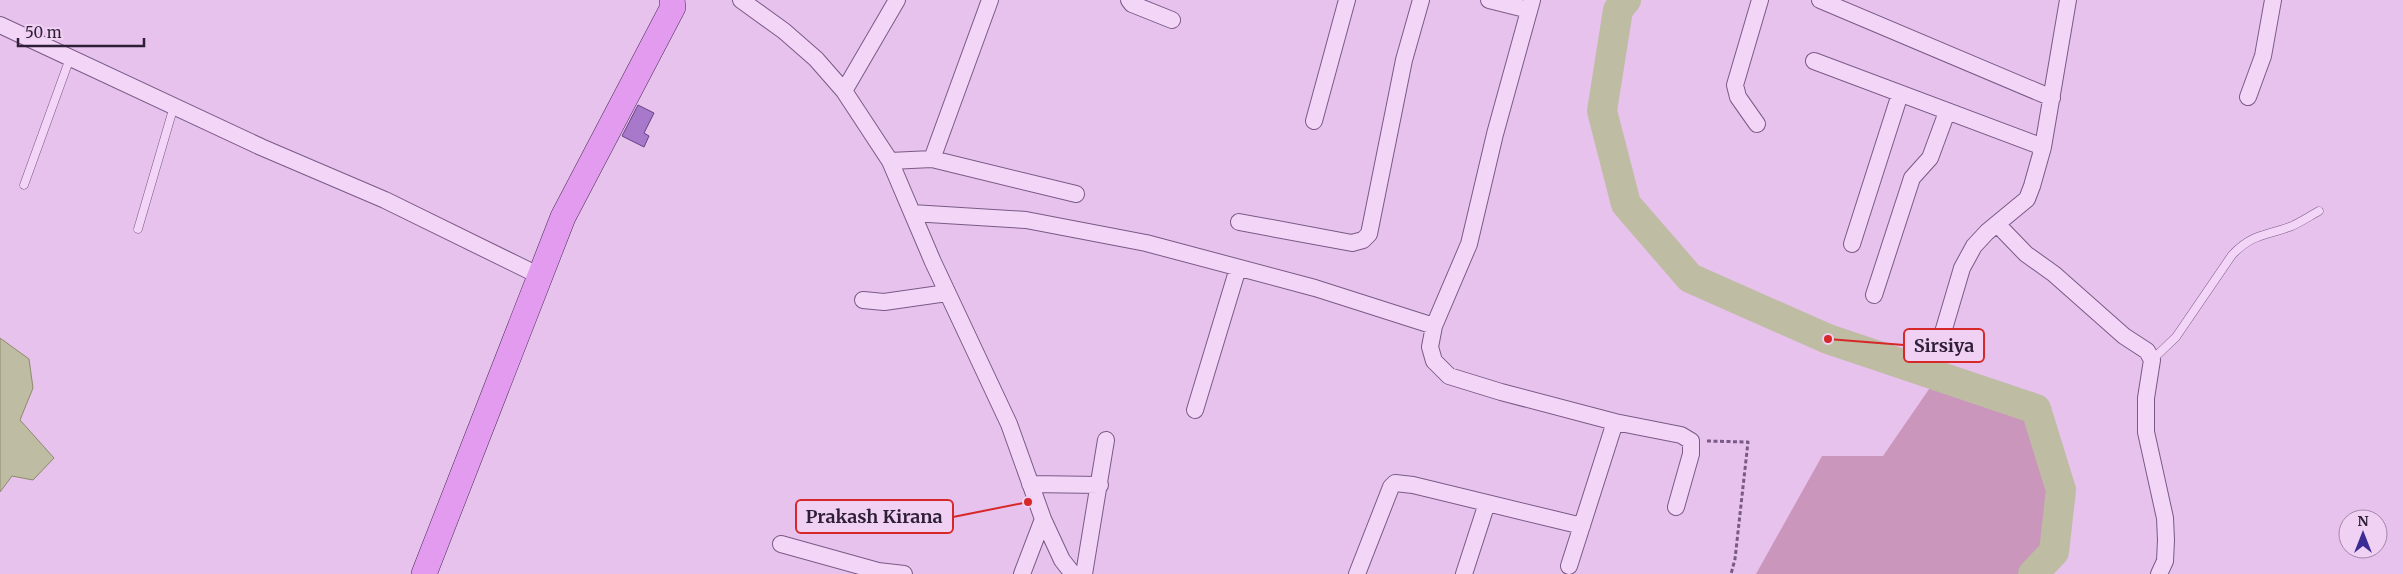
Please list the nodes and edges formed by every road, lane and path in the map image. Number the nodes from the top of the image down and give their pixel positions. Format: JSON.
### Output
{"nodes":[{"id":1,"x":741,"y":0,"type":"edge"},
{"id":2,"x":897,"y":0,"type":"edge"},
{"id":3,"x":990,"y":0,"type":"edge"},
{"id":4,"x":1129,"y":0,"type":"edge"},
{"id":5,"x":1347,"y":0,"type":"edge"},
{"id":6,"x":1421,"y":0,"type":"edge"},
{"id":7,"x":1489,"y":0,"type":"edge"},
{"id":8,"x":1760,"y":0,"type":"edge"},
{"id":9,"x":1820,"y":0,"type":"edge"},
{"id":10,"x":2068,"y":0,"type":"edge"},
{"id":11,"x":2272,"y":0,"type":"edge"},
{"id":12,"x":667,"y":2,"type":"edge"},
{"id":13,"x":1530,"y":5,"type":"edge"},
{"id":14,"x":1172,"y":20,"type":"dead end"},
{"id":15,"x":0,"y":25,"type":"edge"},
{"id":16,"x":70,"y":57,"type":"junction"},
{"id":17,"x":1814,"y":61,"type":"dead end"},
{"id":18,"x":844,"y":91,"type":"junction"},
{"id":19,"x":1900,"y":94,"type":"junction"},
{"id":20,"x":2248,"y":97,"type":"dead end"},
{"id":21,"x":2052,"y":98,"type":"junction"},
{"id":22,"x":174,"y":106,"type":"junction"},
{"id":23,"x":1947,"y":112,"type":"junction"},
{"id":24,"x":1314,"y":121,"type":"dead end"},
{"id":25,"x":1757,"y":124,"type":"dead end"},
{"id":26,"x":2043,"y":147,"type":"junction"},
{"id":27,"x":932,"y":158,"type":"junction"},
{"id":28,"x":890,"y":161,"type":"junction"},
{"id":29,"x":24,"y":185,"type":"dead end"},
{"id":30,"x":1076,"y":194,"type":"dead end"},
{"id":31,"x":2319,"y":211,"type":"dead end"},
{"id":32,"x":912,"y":213,"type":"junction"},
{"id":33,"x":1239,"y":222,"type":"dead end"},
{"id":34,"x":1997,"y":224,"type":"junction"},
{"id":35,"x":138,"y":230,"type":"dead end"},
{"id":36,"x":1852,"y":244,"type":"dead end"},
{"id":37,"x":1238,"y":268,"type":"junction"},
{"id":38,"x":540,"y":276,"type":"junction"},
{"id":39,"x":947,"y":293,"type":"junction"},
{"id":40,"x":1874,"y":295,"type":"dead end"},
{"id":41,"x":863,"y":300,"type":"dead end"},
{"id":42,"x":1434,"y":326,"type":"junction"},
{"id":43,"x":1941,"y":339,"type":"dead end"},
{"id":44,"x":2152,"y":360,"type":"junction"},
{"id":45,"x":1195,"y":410,"type":"dead end"},
{"id":46,"x":1615,"y":422,"type":"junction"},
{"id":47,"x":1106,"y":440,"type":"dead end"},
{"id":48,"x":1691,"y":441,"type":"junction"},
{"id":49,"x":1030,"y":484,"type":"junction"},
{"id":50,"x":1100,"y":484,"type":"junction"},
{"id":51,"x":1488,"y":503,"type":"junction"},
{"id":52,"x":1676,"y":507,"type":"dead end"},
{"id":53,"x":1044,"y":519,"type":"junction"},
{"id":54,"x":1582,"y":526,"type":"junction"},
{"id":55,"x":781,"y":544,"type":"dead end"},
{"id":56,"x":1569,"y":566,"type":"dead end"},
{"id":57,"x":424,"y":574,"type":"edge"},
{"id":58,"x":904,"y":574,"type":"edge"},
{"id":59,"x":1022,"y":574,"type":"edge"},
{"id":60,"x":1073,"y":574,"type":"edge"},
{"id":61,"x":1084,"y":574,"type":"edge"},
{"id":62,"x":1358,"y":574,"type":"edge"},
{"id":63,"x":1464,"y":574,"type":"edge"},
{"id":64,"x":1731,"y":574,"type":"edge"},
{"id":65,"x":2159,"y":574,"type":"edge"}],
"edges":[{"from":1,"to":18,"type":"street"},
{"from":2,"to":18,"type":"street"},
{"from":3,"to":27,"type":"street"},
{"from":4,"to":14,"type":"street"},
{"from":5,"to":24,"type":"street"},
{"from":6,"to":33,"type":"street"},
{"from":7,"to":13,"type":"street"},
{"from":8,"to":25,"type":"street"},
{"from":9,"to":21,"type":"street"},
{"from":10,"to":21,"type":"street"},
{"from":11,"to":20,"type":"street"},
{"from":12,"to":38,"type":"main road"},
{"from":13,"to":42,"type":"street"},
{"from":15,"to":16,"type":"street"},
{"from":16,"to":22,"type":"street"},
{"from":16,"to":29,"type":"lane"},
{"from":17,"to":19,"type":"street"},
{"from":18,"to":28,"type":"street"},
{"from":19,"to":23,"type":"street"},
{"from":19,"to":36,"type":"street"},
{"from":21,"to":26,"type":"street"},
{"from":22,"to":35,"type":"lane"},
{"from":22,"to":38,"type":"street"},
{"from":23,"to":26,"type":"street"},
{"from":23,"to":40,"type":"street"},
{"from":26,"to":34,"type":"street"},
{"from":27,"to":28,"type":"street"},
{"from":27,"to":30,"type":"street"},
{"from":28,"to":32,"type":"street"},
{"from":31,"to":44,"type":"lane"},
{"from":32,"to":37,"type":"street"},
{"from":32,"to":39,"type":"street"},
{"from":34,"to":43,"type":"street"},
{"from":34,"to":44,"type":"street"},
{"from":37,"to":42,"type":"street"},
{"from":37,"to":45,"type":"street"},
{"from":38,"to":57,"type":"main road"},
{"from":39,"to":41,"type":"street"},
{"from":39,"to":49,"type":"street"},
{"from":42,"to":46,"type":"street"},
{"from":44,"to":65,"type":"street"},
{"from":46,"to":48,"type":"street"},
{"from":46,"to":54,"type":"street"},
{"from":47,"to":50,"type":"street"},
{"from":48,"to":52,"type":"street"},
{"from":48,"to":64,"type":"path"},
{"from":49,"to":50,"type":"street"},
{"from":49,"to":53,"type":"street"},
{"from":50,"to":61,"type":"street"},
{"from":51,"to":54,"type":"street"},
{"from":51,"to":62,"type":"street"},
{"from":51,"to":63,"type":"street"},
{"from":53,"to":59,"type":"street"},
{"from":53,"to":60,"type":"street"},
{"from":54,"to":56,"type":"street"},
{"from":55,"to":58,"type":"street"}]}
